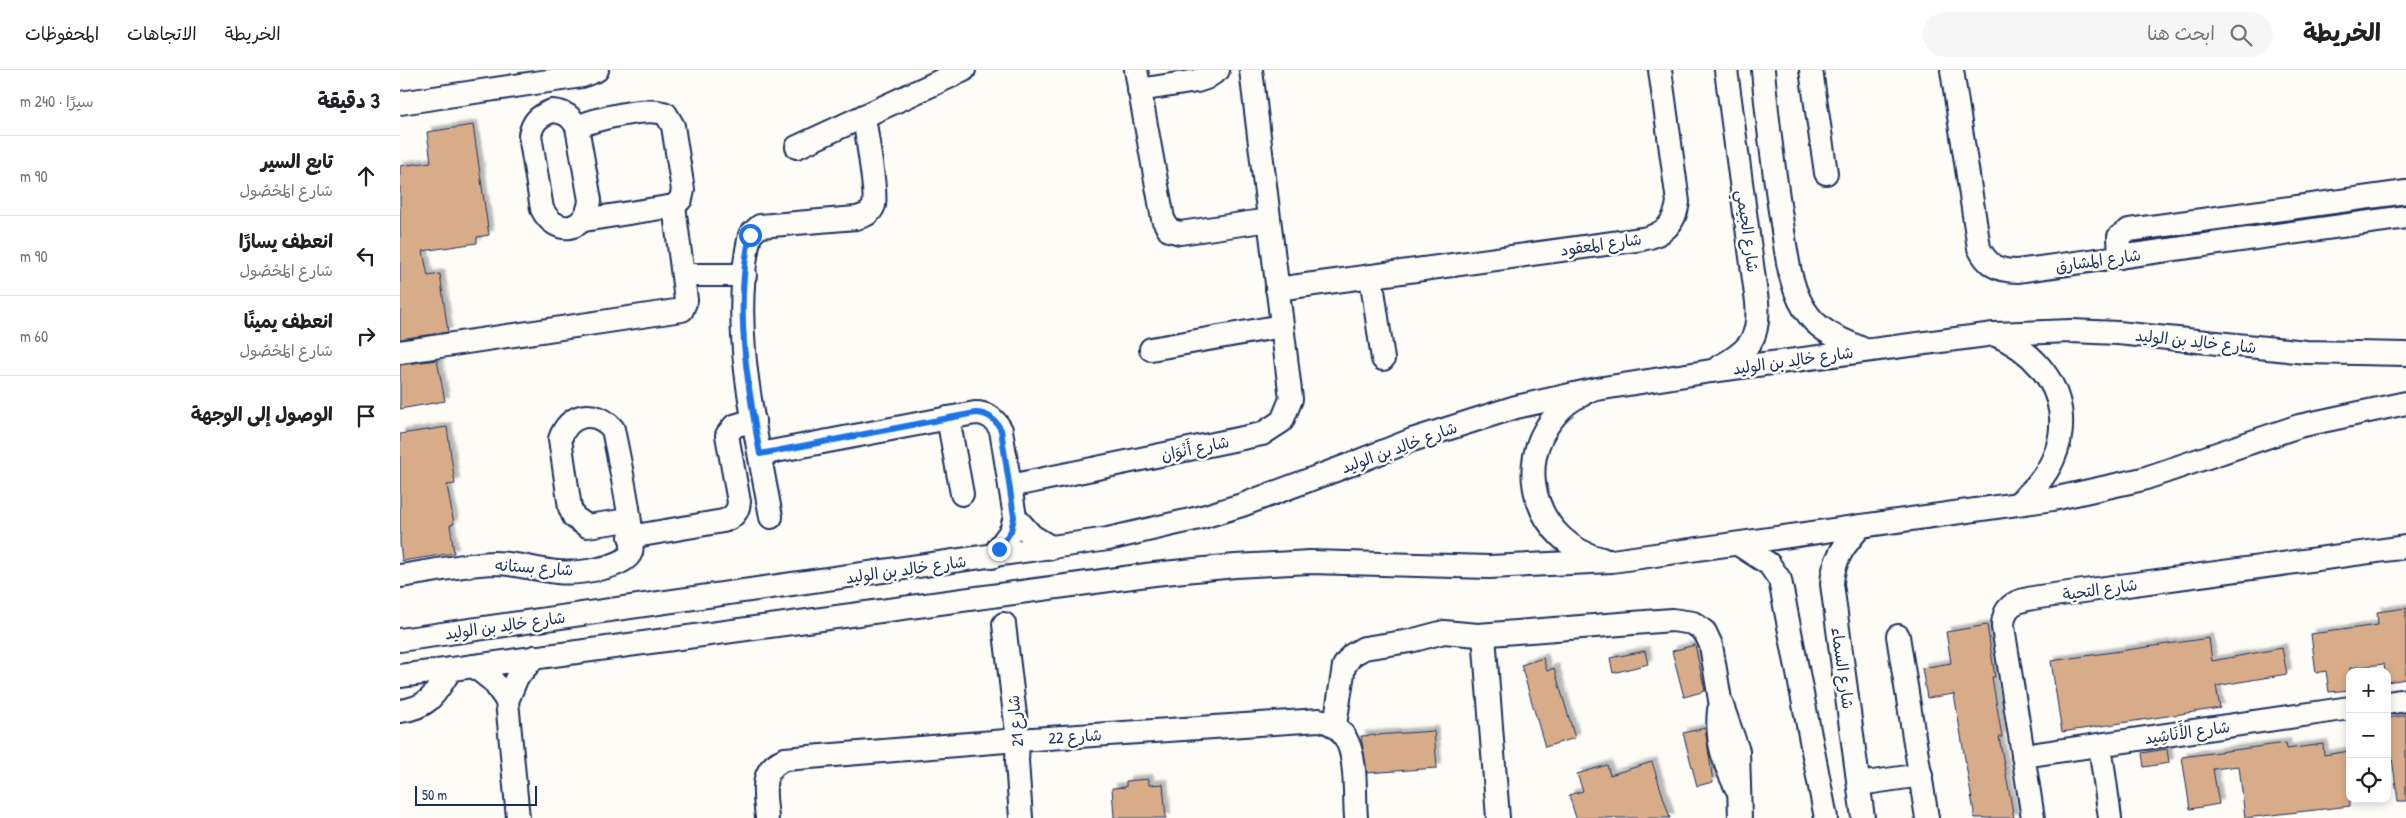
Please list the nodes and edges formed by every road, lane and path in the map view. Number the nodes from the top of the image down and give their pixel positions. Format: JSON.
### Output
{"nodes":[{"id":1,"x":597,"y":70,"type":"edge"},
{"id":2,"x":964,"y":70,"type":"edge"},
{"id":3,"x":1218,"y":70,"type":"edge"},
{"id":4,"x":1251,"y":70,"type":"edge"},
{"id":5,"x":1660,"y":70,"type":"edge"},
{"id":6,"x":1726,"y":70,"type":"edge"},
{"id":7,"x":1763,"y":70,"type":"edge"},
{"id":8,"x":1811,"y":70,"type":"edge"},
{"id":9,"x":1952,"y":70,"type":"edge"},
{"id":10,"x":507,"y":78,"type":"edge"},
{"id":11,"x":543,"y":78,"type":"edge"},
{"id":12,"x":1138,"y":80,"type":"edge"},
{"id":13,"x":400,"y":103,"type":"edge"},
{"id":14,"x":552,"y":111,"type":"junction"},
{"id":15,"x":864,"y":116,"type":"junction"},
{"id":16,"x":577,"y":127,"type":"junction"},
{"id":17,"x":797,"y":146,"type":"dead end"},
{"id":18,"x":1826,"y":173,"type":"dead end"},
{"id":19,"x":2406,"y":192,"type":"edge"},
{"id":20,"x":674,"y":206,"type":"junction"},
{"id":21,"x":2406,"y":217,"type":"edge"},
{"id":22,"x":584,"y":220,"type":"junction"},
{"id":23,"x":1269,"y":220,"type":"junction"},
{"id":24,"x":2120,"y":257,"type":"junction"},
{"id":25,"x":683,"y":275,"type":"junction"},
{"id":26,"x":745,"y":275,"type":"junction"},
{"id":27,"x":1371,"y":276,"type":"junction"},
{"id":28,"x":1277,"y":290,"type":"junction"},
{"id":29,"x":1282,"y":326,"type":"junction"},
{"id":30,"x":1994,"y":334,"type":"junction"},
{"id":31,"x":1151,"y":349,"type":"dead end"},
{"id":32,"x":1866,"y":350,"type":"junction"},
{"id":33,"x":400,"y":352,"type":"edge"},
{"id":34,"x":2406,"y":354,"type":"edge"},
{"id":35,"x":1382,"y":359,"type":"dead end"},
{"id":36,"x":1711,"y":371,"type":"junction"},
{"id":37,"x":1597,"y":388,"type":"junction"},
{"id":38,"x":2406,"y":403,"type":"edge"},
{"id":39,"x":948,"y":418,"type":"junction"},
{"id":40,"x":754,"y":420,"type":"junction"},
{"id":41,"x":760,"y":454,"type":"junction"},
{"id":42,"x":1010,"y":486,"type":"junction"},
{"id":43,"x":962,"y":494,"type":"dead end"},
{"id":44,"x":2018,"y":504,"type":"junction"},
{"id":45,"x":771,"y":517,"type":"dead end"},
{"id":46,"x":1014,"y":517,"type":"junction"},
{"id":47,"x":1860,"y":526,"type":"junction"},
{"id":48,"x":630,"y":528,"type":"junction"},
{"id":49,"x":1738,"y":544,"type":"junction"},
{"id":50,"x":2406,"y":547,"type":"edge"},
{"id":51,"x":1052,"y":548,"type":"junction"},
{"id":52,"x":992,"y":557,"type":"junction"},
{"id":53,"x":1612,"y":562,"type":"junction"},
{"id":54,"x":400,"y":576,"type":"edge"},
{"id":55,"x":1038,"y":590,"type":"junction"},
{"id":56,"x":970,"y":599,"type":"junction"},
{"id":57,"x":1004,"y":624,"type":"junction"},
{"id":58,"x":1481,"y":635,"type":"junction"},
{"id":59,"x":1898,"y":636,"type":"dead end"},
{"id":60,"x":400,"y":640,"type":"edge"},
{"id":61,"x":535,"y":658,"type":"junction"},
{"id":62,"x":474,"y":666,"type":"junction"},
{"id":63,"x":451,"y":669,"type":"junction"},
{"id":64,"x":400,"y":676,"type":"edge"},
{"id":65,"x":2406,"y":700,"type":"edge"},
{"id":66,"x":507,"y":701,"type":"junction"},
{"id":67,"x":2391,"y":702,"type":"edge"},
{"id":68,"x":2346,"y":709,"type":"edge"},
{"id":69,"x":400,"y":711,"type":"edge"},
{"id":70,"x":1334,"y":725,"type":"junction"},
{"id":71,"x":1018,"y":740,"type":"junction"},
{"id":72,"x":2100,"y":745,"type":"junction"},
{"id":73,"x":2023,"y":756,"type":"junction"},
{"id":74,"x":1921,"y":775,"type":"junction"},
{"id":75,"x":1859,"y":784,"type":"junction"},
{"id":76,"x":518,"y":818,"type":"edge"},
{"id":77,"x":767,"y":818,"type":"edge"},
{"id":78,"x":1021,"y":818,"type":"edge"},
{"id":79,"x":1356,"y":818,"type":"edge"},
{"id":80,"x":1498,"y":818,"type":"edge"},
{"id":81,"x":1740,"y":818,"type":"edge"},
{"id":82,"x":1826,"y":818,"type":"edge"},
{"id":83,"x":1863,"y":818,"type":"edge"},
{"id":84,"x":1927,"y":818,"type":"edge"},
{"id":85,"x":2032,"y":818,"type":"edge"},
{"id":86,"x":2110,"y":818,"type":"edge"}],
"edges":[{"from":1,"to":11,"type":"street"},
{"from":2,"to":15,"type":"street"},
{"from":3,"to":12,"type":"street"},
{"from":4,"to":23,"type":"street","name":"شارع أَنْوَان"},
{"from":5,"to":27,"type":"street","name":"شارع المعقود"},
{"from":6,"to":36,"type":"street","name":"شارع الجيمي"},
{"from":7,"to":32,"type":"street"},
{"from":8,"to":18,"type":"street"},
{"from":9,"to":24,"type":"street","name":"شارع المشارق"},
{"from":10,"to":11,"type":"street"},
{"from":10,"to":13,"type":"street"},
{"from":11,"to":14,"type":"street"},
{"from":12,"to":23,"type":"street"},
{"from":14,"to":16,"type":"street"},
{"from":14,"to":22,"type":"street"},
{"from":15,"to":17,"type":"street"},
{"from":15,"to":26,"type":"street"},
{"from":16,"to":20,"type":"street"},
{"from":16,"to":22,"type":"street"},
{"from":19,"to":24,"type":"street"},
{"from":20,"to":22,"type":"street"},
{"from":20,"to":25,"type":"street"},
{"from":21,"to":24,"type":"street","name":"شارع المشارق"},
{"from":23,"to":28,"type":"street","name":"شارع أَنْوَان"},
{"from":25,"to":26,"type":"street"},
{"from":25,"to":33,"type":"street"},
{"from":26,"to":40,"type":"street"},
{"from":27,"to":28,"type":"street","name":"شارع المعقود"},
{"from":27,"to":35,"type":"street"},
{"from":28,"to":29,"type":"street","name":"شارع أَنْوَان"},
{"from":29,"to":31,"type":"street"},
{"from":29,"to":42,"type":"street","name":"شارع أَنْوَان"},
{"from":30,"to":32,"type":"street","name":"شارع خالِد بن الوليد"},
{"from":30,"to":34,"type":"street","name":"شارع خالِد بن الوليد"},
{"from":30,"to":44,"type":"street"},
{"from":32,"to":36,"type":"street","name":"شارع خالِد بن الوليد"},
{"from":36,"to":37,"type":"street","name":"شارع خالِد بن الوليد"},
{"from":37,"to":51,"type":"street","name":"شارع خالِد بن الوليد"},
{"from":37,"to":53,"type":"street"},
{"from":38,"to":44,"type":"street"},
{"from":39,"to":41,"type":"street"},
{"from":39,"to":42,"type":"street"},
{"from":39,"to":43,"type":"street"},
{"from":40,"to":41,"type":"street"},
{"from":40,"to":48,"type":"street"},
{"from":41,"to":45,"type":"street"},
{"from":42,"to":46,"type":"street"},
{"from":44,"to":47,"type":"street"},
{"from":46,"to":51,"type":"street"},
{"from":46,"to":52,"type":"street"},
{"from":47,"to":49,"type":"street"},
{"from":47,"to":75,"type":"street","name":"شارع السماء"},
{"from":48,"to":48,"type":"street","name":"شارع بستانه"},
{"from":48,"to":54,"type":"street","name":"شارع بستانه"},
{"from":49,"to":53,"type":"street"},
{"from":49,"to":82,"type":"street"},
{"from":50,"to":73,"type":"street","name":"شارع التحية"},
{"from":51,"to":52,"type":"street","name":"شارع خالِد بن الوليد"},
{"from":52,"to":60,"type":"street","name":"شارع خالِد بن الوليد"},
{"from":53,"to":55,"type":"street"},
{"from":55,"to":56,"type":"street"},
{"from":55,"to":57,"type":"street"},
{"from":56,"to":57,"type":"street"},
{"from":56,"to":61,"type":"street"},
{"from":57,"to":71,"type":"street","name":"شارع 21"},
{"from":58,"to":70,"type":"street"},
{"from":58,"to":80,"type":"street"},
{"from":58,"to":81,"type":"street"},
{"from":59,"to":74,"type":"street"},
{"from":61,"to":62,"type":"street"},
{"from":61,"to":66,"type":"street"},
{"from":62,"to":63,"type":"street"},
{"from":62,"to":66,"type":"street"},
{"from":63,"to":64,"type":"street"},
{"from":63,"to":69,"type":"street"},
{"from":65,"to":67,"type":"street"},
{"from":66,"to":76,"type":"street"},
{"from":68,"to":72,"type":"street","name":"شارع الأَنَاشِيد"},
{"from":70,"to":71,"type":"street","name":"شارع 22"},
{"from":70,"to":79,"type":"street"},
{"from":71,"to":77,"type":"street","name":"شارع 22"},
{"from":71,"to":78,"type":"street","name":"شارع 21"},
{"from":72,"to":73,"type":"street","name":"شارع الأَنَاشِيد"},
{"from":72,"to":86,"type":"street"},
{"from":73,"to":85,"type":"street","name":"شارع التحية"},
{"from":74,"to":75,"type":"street"},
{"from":74,"to":84,"type":"street"},
{"from":75,"to":83,"type":"street","name":"شارع السماء"}]}
